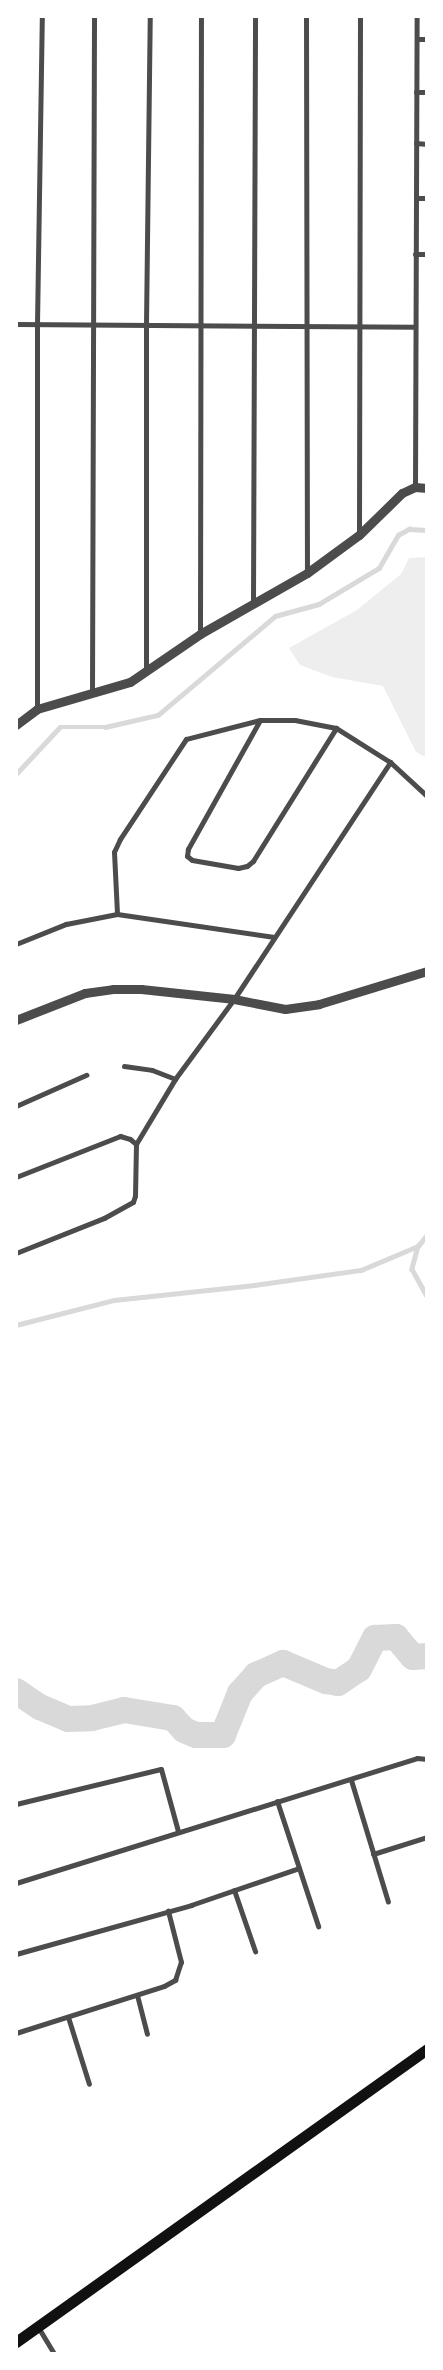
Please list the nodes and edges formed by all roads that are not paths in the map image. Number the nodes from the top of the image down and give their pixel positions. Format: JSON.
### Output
{"nodes":[{"id":1,"x":42,"y":16,"type":"edge"},
{"id":2,"x":94,"y":16,"type":"edge"},
{"id":3,"x":150,"y":16,"type":"edge"},
{"id":4,"x":201,"y":16,"type":"edge"},
{"id":5,"x":254,"y":16,"type":"edge"},
{"id":6,"x":306,"y":16,"type":"edge"},
{"id":7,"x":360,"y":16,"type":"edge"},
{"id":8,"x":417,"y":16,"type":"edge"},
{"id":9,"x":416,"y":39,"type":"junction"},
{"id":10,"x":427,"y":39,"type":"edge"},
{"id":11,"x":416,"y":92,"type":"junction"},
{"id":12,"x":427,"y":92,"type":"edge"},
{"id":13,"x":416,"y":144,"type":"junction"},
{"id":14,"x":427,"y":144,"type":"edge"},
{"id":15,"x":416,"y":198,"type":"junction"},
{"id":16,"x":427,"y":198,"type":"edge"},
{"id":17,"x":415,"y":254,"type":"junction"},
{"id":18,"x":427,"y":254,"type":"edge"},
{"id":19,"x":16,"y":324,"type":"edge"},
{"id":20,"x":37,"y":324,"type":"junction"},
{"id":21,"x":92,"y":324,"type":"junction"},
{"id":22,"x":146,"y":324,"type":"junction"},
{"id":23,"x":201,"y":325,"type":"junction"},
{"id":24,"x":254,"y":325,"type":"junction"},
{"id":25,"x":306,"y":326,"type":"junction"},
{"id":26,"x":359,"y":326,"type":"junction"},
{"id":27,"x":415,"y":327,"type":"junction"},
{"id":28,"x":415,"y":487,"type":"junction"},
{"id":29,"x":427,"y":488,"type":"edge"},
{"id":30,"x":359,"y":535,"type":"junction"},
{"id":31,"x":307,"y":573,"type":"junction"},
{"id":32,"x":253,"y":602,"type":"junction"},
{"id":33,"x":200,"y":634,"type":"junction"},
{"id":34,"x":146,"y":671,"type":"junction"},
{"id":35,"x":92,"y":694,"type":"junction"},
{"id":36,"x":37,"y":709,"type":"junction"},
{"id":37,"x":260,"y":720,"type":"junction"},
{"id":38,"x":16,"y":725,"type":"edge"},
{"id":39,"x":336,"y":728,"type":"junction"},
{"id":40,"x":390,"y":762,"type":"junction"},
{"id":41,"x":427,"y":796,"type":"edge"},
{"id":42,"x":117,"y":914,"type":"junction"},
{"id":43,"x":274,"y":937,"type":"junction"},
{"id":44,"x":16,"y":944,"type":"edge"},
{"id":45,"x":427,"y":972,"type":"edge"},
{"id":46,"x":234,"y":999,"type":"junction"},
{"id":47,"x":16,"y":1020,"type":"edge"},
{"id":48,"x":124,"y":1066,"type":"dead end"},
{"id":49,"x":86,"y":1075,"type":"dead end"},
{"id":50,"x":175,"y":1079,"type":"junction"},
{"id":51,"x":16,"y":1106,"type":"edge"},
{"id":52,"x":136,"y":1144,"type":"junction"},
{"id":53,"x":17,"y":1175,"type":"edge"},
{"id":54,"x":16,"y":1253,"type":"edge"},
{"id":55,"x":427,"y":1759,"type":"edge"},
{"id":56,"x":350,"y":1780,"type":"junction"},
{"id":57,"x":277,"y":1800,"type":"junction"},
{"id":58,"x":16,"y":1804,"type":"edge"},
{"id":59,"x":178,"y":1831,"type":"junction"},
{"id":60,"x":427,"y":1837,"type":"edge"},
{"id":61,"x":373,"y":1854,"type":"junction"},
{"id":62,"x":299,"y":1868,"type":"junction"},
{"id":63,"x":16,"y":1882,"type":"edge"},
{"id":64,"x":234,"y":1890,"type":"junction"},
{"id":65,"x":388,"y":1902,"type":"dead end"},
{"id":66,"x":168,"y":1911,"type":"junction"},
{"id":67,"x":318,"y":1926,"type":"dead end"},
{"id":68,"x":255,"y":1951,"type":"dead end"},
{"id":69,"x":16,"y":1954,"type":"edge"},
{"id":70,"x":137,"y":1995,"type":"junction"},
{"id":71,"x":68,"y":2017,"type":"junction"},
{"id":72,"x":16,"y":2033,"type":"edge"},
{"id":73,"x":147,"y":2034,"type":"dead end"},
{"id":74,"x":427,"y":2049,"type":"edge"},
{"id":75,"x":89,"y":2084,"type":"dead end"},
{"id":76,"x":38,"y":2327,"type":"junction"},
{"id":77,"x":16,"y":2342,"type":"edge"},
{"id":78,"x":54,"y":2354,"type":"edge"}],
"edges":[{"from":1,"to":20,"type":"street"},
{"from":2,"to":21,"type":"street"},
{"from":3,"to":22,"type":"street"},
{"from":4,"to":23,"type":"street"},
{"from":5,"to":24,"type":"street"},
{"from":6,"to":25,"type":"street"},
{"from":7,"to":26,"type":"street"},
{"from":8,"to":9,"type":"street"},
{"from":9,"to":10,"type":"street"},
{"from":9,"to":11,"type":"street"},
{"from":11,"to":12,"type":"street"},
{"from":11,"to":13,"type":"street"},
{"from":13,"to":14,"type":"street"},
{"from":13,"to":15,"type":"street"},
{"from":15,"to":16,"type":"street"},
{"from":15,"to":17,"type":"street"},
{"from":17,"to":18,"type":"street"},
{"from":17,"to":27,"type":"street"},
{"from":19,"to":20,"type":"street"},
{"from":20,"to":21,"type":"street"},
{"from":20,"to":36,"type":"street"},
{"from":21,"to":22,"type":"street"},
{"from":21,"to":35,"type":"street"},
{"from":22,"to":23,"type":"street"},
{"from":22,"to":34,"type":"street"},
{"from":23,"to":24,"type":"street"},
{"from":23,"to":33,"type":"street"},
{"from":24,"to":25,"type":"street"},
{"from":24,"to":32,"type":"street"},
{"from":25,"to":26,"type":"street"},
{"from":25,"to":31,"type":"street"},
{"from":26,"to":27,"type":"street"},
{"from":26,"to":30,"type":"street"},
{"from":27,"to":28,"type":"street"},
{"from":28,"to":29,"type":"street"},
{"from":28,"to":30,"type":"street"},
{"from":30,"to":31,"type":"street"},
{"from":31,"to":32,"type":"street"},
{"from":32,"to":33,"type":"street"},
{"from":33,"to":34,"type":"street"},
{"from":34,"to":35,"type":"street"},
{"from":35,"to":36,"type":"street"},
{"from":36,"to":38,"type":"street"},
{"from":37,"to":39,"type":"street"},
{"from":37,"to":39,"type":"street"},
{"from":37,"to":42,"type":"street"},
{"from":39,"to":40,"type":"street"},
{"from":40,"to":41,"type":"street"},
{"from":40,"to":43,"type":"street"},
{"from":42,"to":43,"type":"street"},
{"from":42,"to":44,"type":"street"},
{"from":43,"to":46,"type":"street"},
{"from":45,"to":46,"type":"street"},
{"from":46,"to":47,"type":"street"},
{"from":46,"to":50,"type":"street"},
{"from":48,"to":50,"type":"street"},
{"from":49,"to":51,"type":"street"},
{"from":50,"to":52,"type":"street"},
{"from":52,"to":53,"type":"street"},
{"from":52,"to":54,"type":"street"},
{"from":55,"to":56,"type":"street"},
{"from":56,"to":57,"type":"street"},
{"from":56,"to":61,"type":"street"},
{"from":57,"to":59,"type":"street"},
{"from":57,"to":62,"type":"street"},
{"from":58,"to":59,"type":"street"},
{"from":59,"to":63,"type":"street"},
{"from":60,"to":61,"type":"street"},
{"from":61,"to":65,"type":"street"},
{"from":62,"to":64,"type":"street"},
{"from":62,"to":67,"type":"street"},
{"from":64,"to":66,"type":"street"},
{"from":64,"to":68,"type":"street"},
{"from":66,"to":69,"type":"street"},
{"from":66,"to":70,"type":"street"},
{"from":70,"to":71,"type":"street"},
{"from":70,"to":73,"type":"street"},
{"from":71,"to":72,"type":"street"},
{"from":71,"to":75,"type":"street"},
{"from":74,"to":76,"type":"main road"},
{"from":76,"to":77,"type":"main road"},
{"from":76,"to":78,"type":"street"}]}
